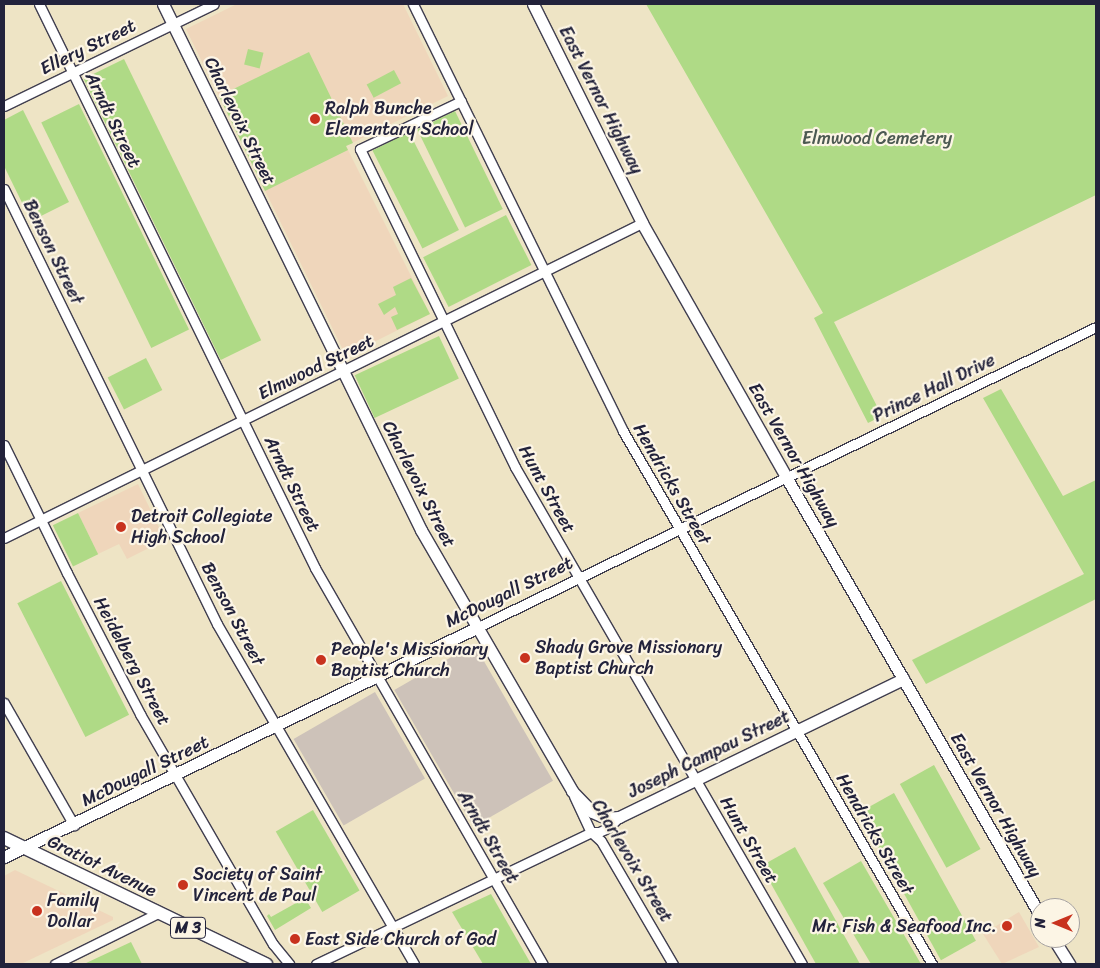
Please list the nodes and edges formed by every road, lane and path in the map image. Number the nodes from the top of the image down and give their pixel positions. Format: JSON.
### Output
{"nodes":[{"id":1,"x":39,"y":4,"type":"edge"},
{"id":2,"x":163,"y":4,"type":"edge"},
{"id":3,"x":214,"y":4,"type":"edge"},
{"id":4,"x":413,"y":4,"type":"edge"},
{"id":5,"x":533,"y":4,"type":"edge"},
{"id":6,"x":173,"y":24,"type":"junction"},
{"id":7,"x":72,"y":73,"type":"junction"},
{"id":8,"x":460,"y":101,"type":"junction"},
{"id":9,"x":4,"y":106,"type":"edge"},
{"id":10,"x":4,"y":188,"type":"edge"},
{"id":11,"x":642,"y":223,"type":"junction"},
{"id":12,"x":545,"y":272,"type":"junction"},
{"id":13,"x":444,"y":322,"type":"junction"},
{"id":14,"x":1096,"y":327,"type":"edge"},
{"id":15,"x":343,"y":372,"type":"junction"},
{"id":16,"x":242,"y":421,"type":"junction"},
{"id":17,"x":4,"y":445,"type":"edge"},
{"id":18,"x":141,"y":470,"type":"junction"},
{"id":19,"x":786,"y":478,"type":"junction"},
{"id":20,"x":40,"y":520,"type":"junction"},
{"id":21,"x":679,"y":528,"type":"junction"},
{"id":22,"x":4,"y":538,"type":"edge"},
{"id":23,"x":578,"y":578,"type":"junction"},
{"id":24,"x":478,"y":627,"type":"junction"},
{"id":25,"x":377,"y":676,"type":"junction"},
{"id":26,"x":903,"y":679,"type":"junction"},
{"id":27,"x":4,"y":703,"type":"edge"},
{"id":28,"x":276,"y":726,"type":"junction"},
{"id":29,"x":797,"y":730,"type":"junction"},
{"id":30,"x":175,"y":776,"type":"junction"},
{"id":31,"x":696,"y":780,"type":"junction"},
{"id":32,"x":572,"y":791,"type":"junction"},
{"id":33,"x":619,"y":817,"type":"junction"},
{"id":34,"x":74,"y":825,"type":"junction"},
{"id":35,"x":591,"y":832,"type":"junction"},
{"id":36,"x":4,"y":838,"type":"edge"},
{"id":37,"x":24,"y":848,"type":"junction"},
{"id":38,"x":4,"y":858,"type":"edge"},
{"id":39,"x":494,"y":879,"type":"junction"},
{"id":40,"x":1030,"y":898,"type":"edge"},
{"id":41,"x":158,"y":913,"type":"junction"},
{"id":42,"x":393,"y":928,"type":"junction"},
{"id":43,"x":1059,"y":948,"type":"edge"},
{"id":44,"x":55,"y":964,"type":"edge"},
{"id":45,"x":266,"y":964,"type":"edge"},
{"id":46,"x":289,"y":964,"type":"edge"},
{"id":47,"x":316,"y":964,"type":"edge"},
{"id":48,"x":414,"y":964,"type":"edge"},
{"id":49,"x":543,"y":964,"type":"edge"},
{"id":50,"x":672,"y":964,"type":"edge"},
{"id":51,"x":802,"y":964,"type":"edge"},
{"id":52,"x":932,"y":964,"type":"edge"},
{"id":53,"x":1069,"y":964,"type":"edge"}],
"edges":[{"from":1,"to":7,"type":"street","name":"Arndt Street"},
{"from":2,"to":6,"type":"street","name":"Charlevoix Street"},
{"from":3,"to":6,"type":"street","name":"Ellery Street"},
{"from":4,"to":8,"type":"street","name":"Hendricks Street"},
{"from":5,"to":11,"type":"street","name":"East Vernor Highway"},
{"from":6,"to":7,"type":"street","name":"Ellery Street"},
{"from":6,"to":15,"type":"street","name":"Charlevoix Street"},
{"from":7,"to":9,"type":"street","name":"Ellery Street"},
{"from":7,"to":16,"type":"street","name":"Arndt Street"},
{"from":8,"to":12,"type":"street","name":"Hendricks Street"},
{"from":8,"to":13,"type":"street","name":"Hunt Street"},
{"from":10,"to":18,"type":"street","name":"Benson Street"},
{"from":11,"to":12,"type":"street","name":"Elmwood Street"},
{"from":11,"to":19,"type":"street","name":"East Vernor Highway"},
{"from":12,"to":13,"type":"street","name":"Elmwood Street"},
{"from":12,"to":21,"type":"street","name":"Hendricks Street"},
{"from":13,"to":15,"type":"street","name":"Elmwood Street"},
{"from":13,"to":23,"type":"street","name":"Hunt Street"},
{"from":14,"to":19,"type":"street","name":"Prince Hall Drive"},
{"from":15,"to":16,"type":"street","name":"Elmwood Street"},
{"from":15,"to":24,"type":"street","name":"Charlevoix Street"},
{"from":16,"to":18,"type":"street","name":"Elmwood Street"},
{"from":16,"to":25,"type":"street","name":"Arndt Street"},
{"from":17,"to":20,"type":"street","name":"Heidelberg Street"},
{"from":18,"to":20,"type":"street","name":"Elmwood Street"},
{"from":18,"to":28,"type":"street","name":"Benson Street"},
{"from":19,"to":21,"type":"street","name":"McDougall Street"},
{"from":19,"to":26,"type":"street","name":"East Vernor Highway"},
{"from":20,"to":22,"type":"street","name":"Elmwood Street"},
{"from":20,"to":30,"type":"street","name":"Heidelberg Street"},
{"from":21,"to":23,"type":"street","name":"McDougall Street"},
{"from":21,"to":29,"type":"street","name":"Hendricks Street"},
{"from":23,"to":24,"type":"street","name":"McDougall Street"},
{"from":23,"to":31,"type":"street","name":"Hunt Street"},
{"from":24,"to":25,"type":"street","name":"McDougall Street"},
{"from":24,"to":32,"type":"street","name":"Charlevoix Street"},
{"from":25,"to":28,"type":"street","name":"McDougall Street"},
{"from":25,"to":39,"type":"street","name":"Arndt Street"},
{"from":26,"to":29,"type":"street","name":"Joseph Campau Street"},
{"from":26,"to":40,"type":"street","name":"East Vernor Highway"},
{"from":27,"to":34,"type":"street"},
{"from":28,"to":30,"type":"street","name":"McDougall Street"},
{"from":28,"to":42,"type":"street","name":"Benson Street"},
{"from":29,"to":31,"type":"street","name":"Joseph Campau Street"},
{"from":29,"to":52,"type":"street","name":"Hendricks Street"},
{"from":30,"to":34,"type":"street","name":"McDougall Street"},
{"from":30,"to":46,"type":"street","name":"Heidelberg Street"},
{"from":31,"to":33,"type":"street","name":"Joseph Campau Street"},
{"from":31,"to":51,"type":"street","name":"Hunt Street"},
{"from":32,"to":33,"type":"street"},
{"from":32,"to":35,"type":"street","name":"Charlevoix Street"},
{"from":33,"to":35,"type":"street","name":"Joseph Campau Street"},
{"from":34,"to":37,"type":"street","name":"McDougall Street"},
{"from":35,"to":39,"type":"street","name":"Joseph Campau Street"},
{"from":35,"to":50,"type":"street","name":"Charlevoix Street"},
{"from":36,"to":37,"type":"main road","name":"Gratiot Avenue","number":"M 3"},
{"from":37,"to":38,"type":"street","name":"McDougall Street"},
{"from":37,"to":41,"type":"main road","name":"Gratiot Avenue","number":"M 3"},
{"from":39,"to":42,"type":"street","name":"Joseph Campau Street"},
{"from":39,"to":49,"type":"street","name":"Arndt Street"},
{"from":41,"to":44,"type":"street"},
{"from":41,"to":45,"type":"main road","name":"Gratiot Avenue","number":"M 3"},
{"from":42,"to":47,"type":"street","name":"Joseph Campau Street"},
{"from":42,"to":48,"type":"street","name":"Benson Street"},
{"from":43,"to":53,"type":"street"}]}
